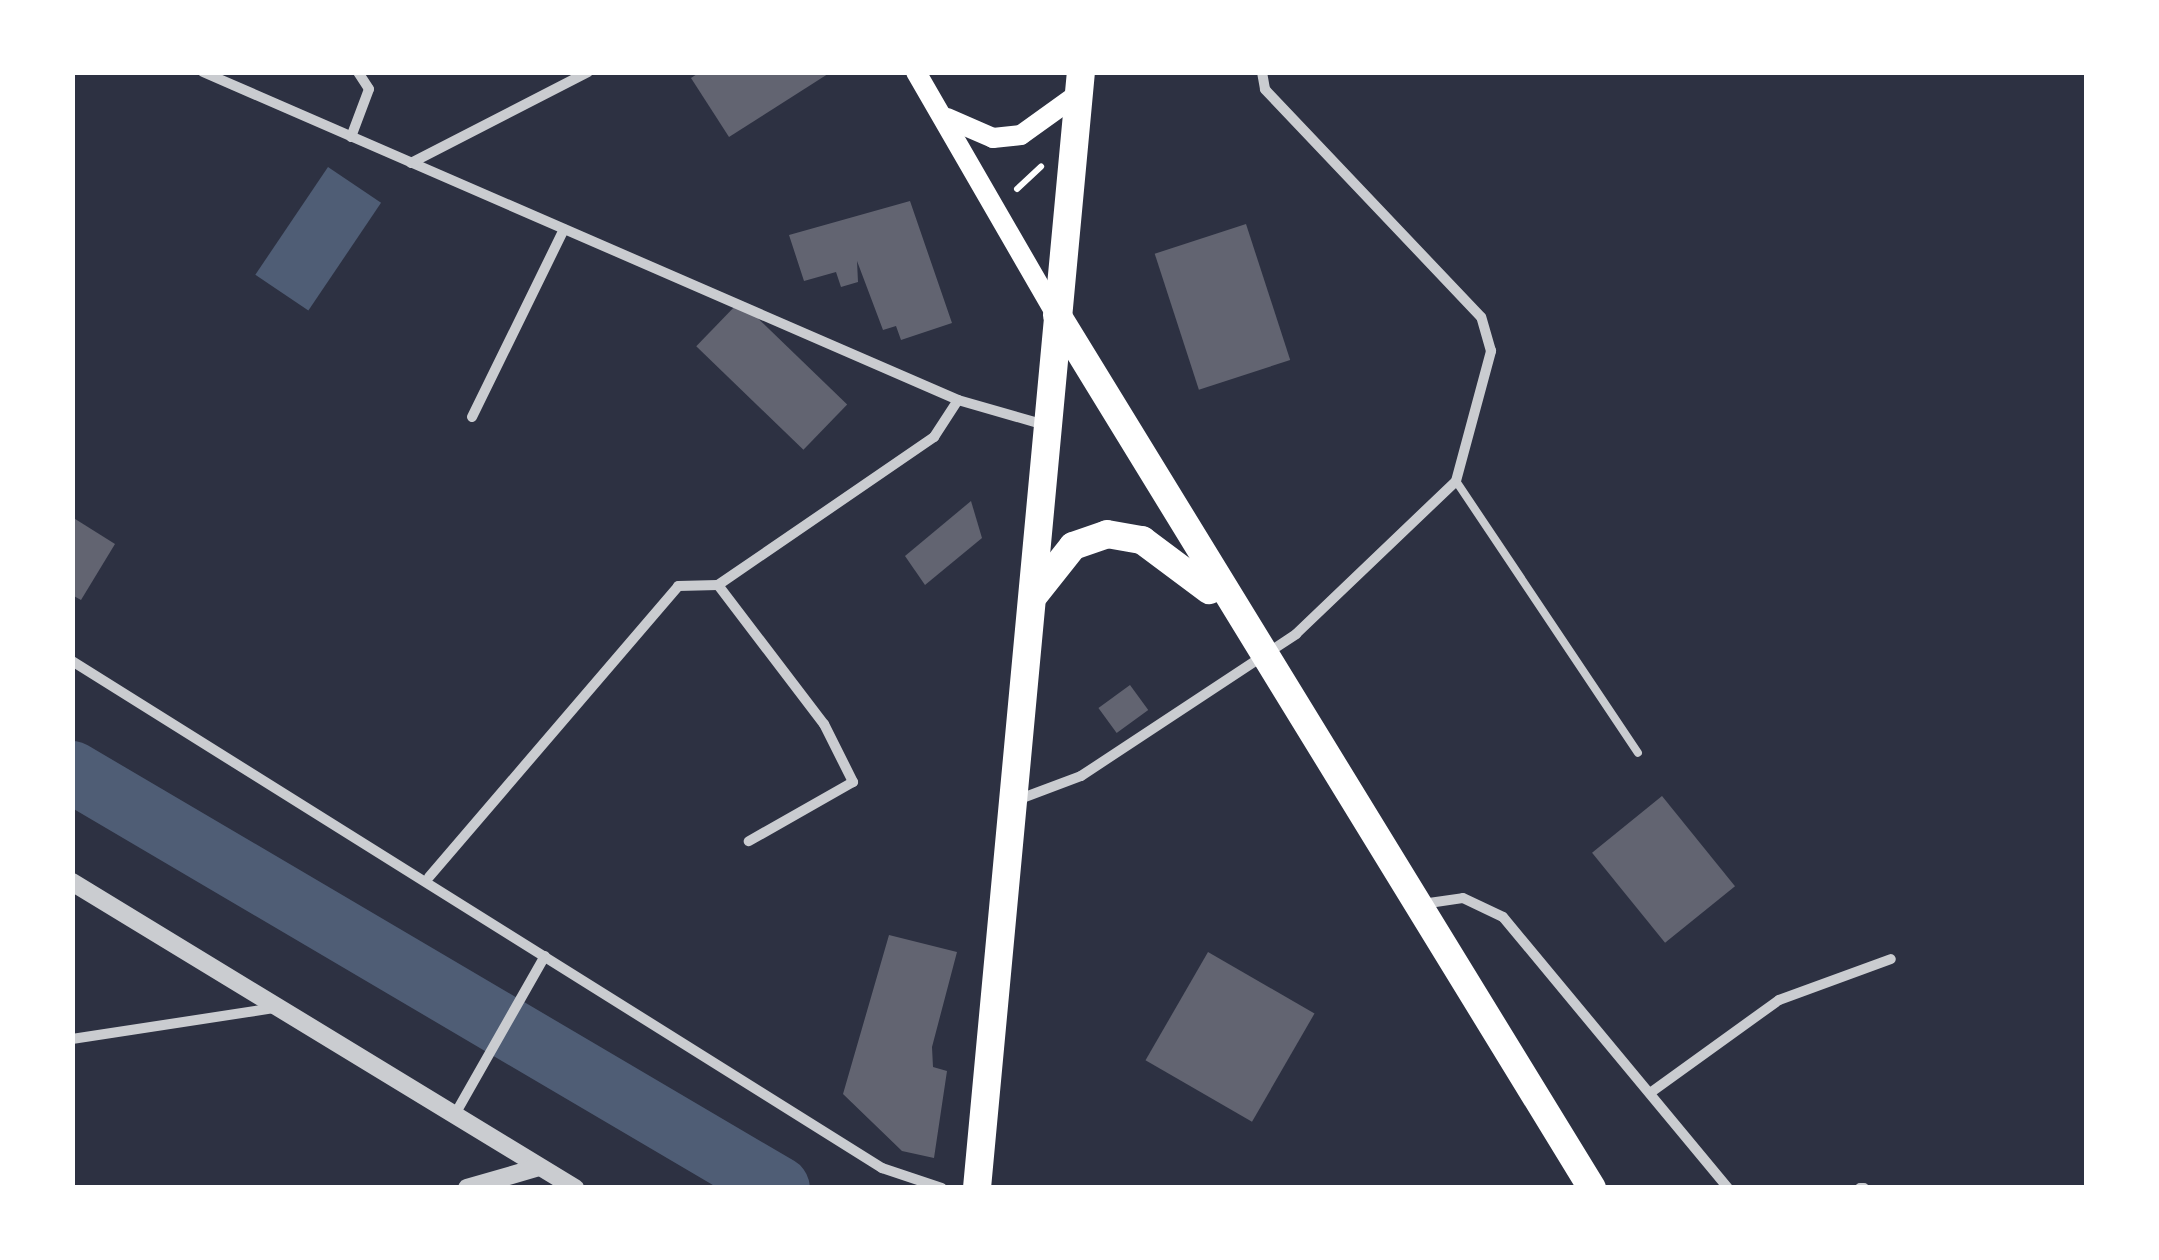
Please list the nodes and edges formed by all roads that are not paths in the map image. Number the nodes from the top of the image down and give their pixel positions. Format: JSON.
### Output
{"nodes":[{"id":1,"x":202,"y":72,"type":"edge"},
{"id":2,"x":358,"y":72,"type":"edge"},
{"id":3,"x":588,"y":72,"type":"edge"},
{"id":4,"x":916,"y":72,"type":"edge"},
{"id":5,"x":1262,"y":72,"type":"edge"},
{"id":6,"x":1079,"y":83,"type":"edge"},
{"id":7,"x":946,"y":117,"type":"junction"},
{"id":8,"x":351,"y":137,"type":"junction"},
{"id":9,"x":411,"y":163,"type":"junction"},
{"id":10,"x":564,"y":229,"type":"junction"},
{"id":11,"x":1056,"y":314,"type":"junction"},
{"id":12,"x":958,"y":400,"type":"junction"},
{"id":13,"x":472,"y":417,"type":"dead end"},
{"id":14,"x":1048,"y":426,"type":"junction"},
{"id":15,"x":1456,"y":481,"type":"junction"},
{"id":16,"x":718,"y":585,"type":"junction"},
{"id":17,"x":1032,"y":598,"type":"junction"},
{"id":18,"x":1232,"y":612,"type":"junction"},
{"id":19,"x":1260,"y":656,"type":"junction"},
{"id":20,"x":72,"y":662,"type":"edge"},
{"id":21,"x":1638,"y":753,"type":"dead end"},
{"id":22,"x":1016,"y":800,"type":"junction"},
{"id":23,"x":749,"y":841,"type":"dead end"},
{"id":24,"x":429,"y":876,"type":"junction"},
{"id":25,"x":72,"y":882,"type":"edge"},
{"id":26,"x":1415,"y":908,"type":"junction"},
{"id":27,"x":545,"y":956,"type":"junction"},
{"id":28,"x":1891,"y":959,"type":"dead end"},
{"id":29,"x":280,"y":1008,"type":"junction"},
{"id":30,"x":72,"y":1039,"type":"edge"},
{"id":31,"x":1650,"y":1094,"type":"junction"},
{"id":32,"x":453,"y":1119,"type":"junction"},
{"id":33,"x":536,"y":1168,"type":"junction"},
{"id":34,"x":467,"y":1188,"type":"edge"},
{"id":35,"x":576,"y":1188,"type":"edge"},
{"id":36,"x":942,"y":1188,"type":"edge"},
{"id":37,"x":977,"y":1188,"type":"edge"},
{"id":38,"x":1592,"y":1188,"type":"edge"},
{"id":39,"x":1728,"y":1188,"type":"edge"}],
"edges":[{"from":1,"to":8,"type":"street"},
{"from":2,"to":8,"type":"street"},
{"from":3,"to":9,"type":"street"},
{"from":4,"to":7,"type":"main road"},
{"from":5,"to":15,"type":"street"},
{"from":6,"to":7,"type":"main road"},
{"from":6,"to":11,"type":"highway"},
{"from":7,"to":11,"type":"main road"},
{"from":8,"to":9,"type":"street"},
{"from":9,"to":10,"type":"street"},
{"from":10,"to":12,"type":"street"},
{"from":10,"to":13,"type":"street"},
{"from":11,"to":14,"type":"highway"},
{"from":11,"to":18,"type":"highway"},
{"from":12,"to":14,"type":"street"},
{"from":12,"to":16,"type":"street"},
{"from":14,"to":17,"type":"highway"},
{"from":15,"to":19,"type":"street"},
{"from":15,"to":21,"type":"lane"},
{"from":16,"to":23,"type":"street"},
{"from":16,"to":24,"type":"street"},
{"from":17,"to":18,"type":"highway"},
{"from":17,"to":22,"type":"highway"},
{"from":18,"to":19,"type":"highway"},
{"from":19,"to":22,"type":"street"},
{"from":19,"to":26,"type":"highway"},
{"from":20,"to":24,"type":"street"},
{"from":22,"to":37,"type":"highway"},
{"from":24,"to":27,"type":"street"},
{"from":25,"to":29,"type":"street"},
{"from":26,"to":31,"type":"street"},
{"from":26,"to":38,"type":"highway"},
{"from":27,"to":32,"type":"street"},
{"from":27,"to":36,"type":"street"},
{"from":28,"to":31,"type":"street"},
{"from":29,"to":30,"type":"street"},
{"from":29,"to":32,"type":"street"},
{"from":31,"to":39,"type":"street"},
{"from":32,"to":33,"type":"street"},
{"from":33,"to":34,"type":"street"},
{"from":33,"to":35,"type":"street"}]}
